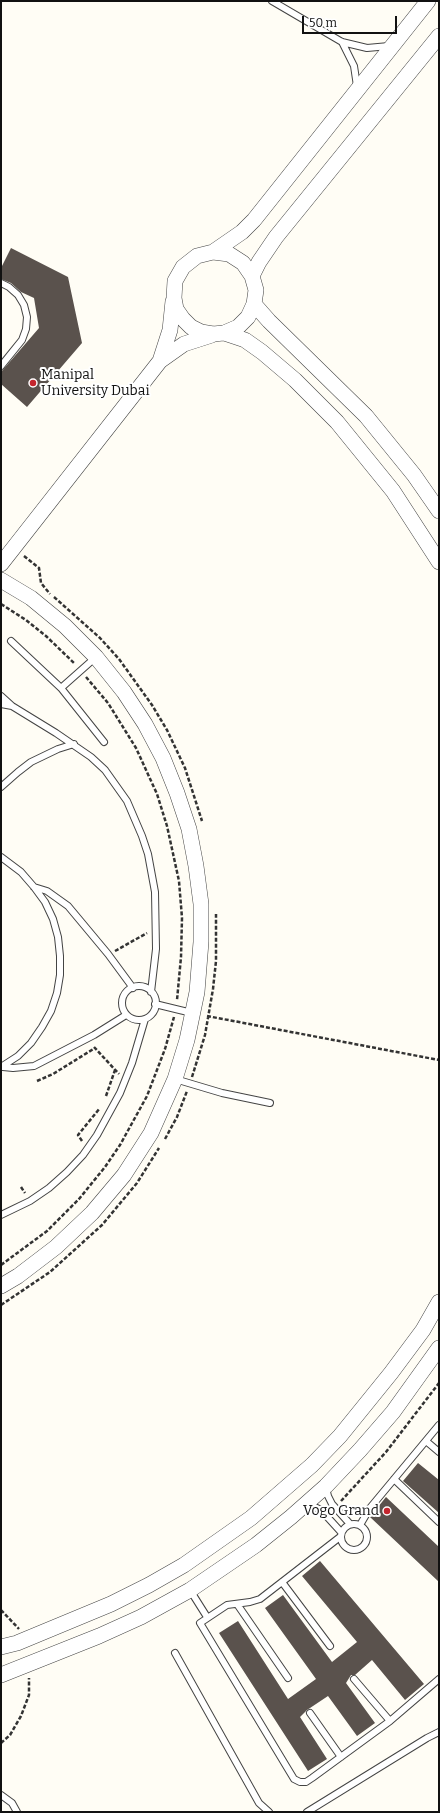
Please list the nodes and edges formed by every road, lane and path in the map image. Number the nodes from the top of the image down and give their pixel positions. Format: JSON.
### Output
{"nodes":[{"id":1,"x":272,"y":1,"type":"edge"},
{"id":2,"x":428,"y":1,"type":"edge"},
{"id":3,"x":439,"y":36,"type":"edge"},
{"id":4,"x":342,"y":42,"type":"junction"},
{"id":5,"x":393,"y":45,"type":"junction"},
{"id":6,"x":357,"y":91,"type":"junction"},
{"id":7,"x":213,"y":252,"type":"junction"},
{"id":8,"x":252,"y":276,"type":"junction"},
{"id":9,"x":1,"y":283,"type":"edge"},
{"id":10,"x":174,"y":298,"type":"junction"},
{"id":11,"x":254,"y":304,"type":"junction"},
{"id":12,"x":218,"y":334,"type":"junction"},
{"id":13,"x":160,"y":361,"type":"junction"},
{"id":14,"x":1,"y":366,"type":"edge"},
{"id":15,"x":439,"y":511,"type":"edge"},
{"id":16,"x":14,"y":547,"type":"junction"},
{"id":17,"x":439,"y":562,"type":"edge"},
{"id":18,"x":1,"y":564,"type":"edge"},
{"id":19,"x":1,"y":580,"type":"edge"},
{"id":20,"x":1,"y":604,"type":"edge"},
{"id":21,"x":11,"y":641,"type":"dead end"},
{"id":22,"x":96,"y":657,"type":"junction"},
{"id":23,"x":81,"y":671,"type":"junction"},
{"id":24,"x":62,"y":688,"type":"junction"},
{"id":25,"x":1,"y":696,"type":"edge"},
{"id":26,"x":1,"y":704,"type":"edge"},
{"id":27,"x":12,"y":706,"type":"junction"},
{"id":28,"x":104,"y":742,"type":"dead end"},
{"id":29,"x":74,"y":744,"type":"junction"},
{"id":30,"x":1,"y":787,"type":"edge"},
{"id":31,"x":202,"y":822,"type":"dead end"},
{"id":32,"x":1,"y":857,"type":"edge"},
{"id":33,"x":34,"y":887,"type":"junction"},
{"id":34,"x":216,"y":910,"type":"dead end"},
{"id":35,"x":156,"y":928,"type":"junction"},
{"id":36,"x":108,"y":954,"type":"junction"},
{"id":37,"x":133,"y":988,"type":"junction"},
{"id":38,"x":151,"y":992,"type":"junction"},
{"id":39,"x":156,"y":1004,"type":"junction"},
{"id":40,"x":176,"y":1009,"type":"junction"},
{"id":41,"x":193,"y":1013,"type":"junction"},
{"id":42,"x":126,"y":1015,"type":"junction"},
{"id":43,"x":209,"y":1016,"type":"junction"},
{"id":44,"x":145,"y":1019,"type":"junction"},
{"id":45,"x":87,"y":1039,"type":"junction"},
{"id":46,"x":95,"y":1048,"type":"junction"},
{"id":47,"x":439,"y":1060,"type":"edge"},
{"id":48,"x":2,"y":1067,"type":"edge"},
{"id":49,"x":115,"y":1070,"type":"junction"},
{"id":50,"x":175,"y":1079,"type":"junction"},
{"id":51,"x":37,"y":1081,"type":"dead end"},
{"id":52,"x":125,"y":1082,"type":"junction"},
{"id":53,"x":190,"y":1084,"type":"junction"},
{"id":54,"x":104,"y":1101,"type":"dead end"},
{"id":55,"x":270,"y":1103,"type":"dead end"},
{"id":56,"x":101,"y":1107,"type":"dead end"},
{"id":57,"x":88,"y":1148,"type":"junction"},
{"id":58,"x":1,"y":1215,"type":"edge"},
{"id":59,"x":1,"y":1265,"type":"edge"},
{"id":60,"x":1,"y":1286,"type":"edge"},
{"id":61,"x":439,"y":1302,"type":"edge"},
{"id":62,"x":1,"y":1305,"type":"edge"},
{"id":63,"x":439,"y":1348,"type":"edge"},
{"id":64,"x":439,"y":1383,"type":"edge"},
{"id":65,"x":439,"y":1425,"type":"edge"},
{"id":66,"x":426,"y":1441,"type":"junction"},
{"id":67,"x":439,"y":1452,"type":"edge"},
{"id":68,"x":394,"y":1479,"type":"junction"},
{"id":69,"x":326,"y":1486,"type":"junction"},
{"id":70,"x":306,"y":1503,"type":"junction"},
{"id":71,"x":335,"y":1507,"type":"junction"},
{"id":72,"x":439,"y":1522,"type":"edge"},
{"id":73,"x":350,"y":1524,"type":"junction"},
{"id":74,"x":360,"y":1525,"type":"junction"},
{"id":75,"x":341,"y":1534,"type":"junction"},
{"id":76,"x":282,"y":1582,"type":"junction"},
{"id":77,"x":190,"y":1590,"type":"junction"},
{"id":78,"x":237,"y":1604,"type":"junction"},
{"id":79,"x":207,"y":1617,"type":"junction"},
{"id":80,"x":330,"y":1646,"type":"dead end"},
{"id":81,"x":1,"y":1647,"type":"edge"},
{"id":82,"x":175,"y":1653,"type":"dead end"},
{"id":83,"x":1,"y":1675,"type":"edge"},
{"id":84,"x":288,"y":1678,"type":"dead end"},
{"id":85,"x":354,"y":1679,"type":"dead end"},
{"id":86,"x":439,"y":1679,"type":"edge"},
{"id":87,"x":310,"y":1713,"type":"dead end"},
{"id":88,"x":390,"y":1721,"type":"junction"},
{"id":89,"x":439,"y":1732,"type":"edge"},
{"id":90,"x":341,"y":1757,"type":"junction"},
{"id":91,"x":1,"y":1795,"type":"edge"},
{"id":92,"x":17,"y":1812,"type":"edge"},
{"id":93,"x":269,"y":1812,"type":"edge"},
{"id":94,"x":307,"y":1812,"type":"edge"}],
"edges":[{"from":1,"to":4,"type":"lane"},
{"from":2,"to":5,"type":"street"},
{"from":3,"to":8,"type":"street"},
{"from":4,"to":5,"type":"lane"},
{"from":4,"to":6,"type":"lane"},
{"from":5,"to":6,"type":"street"},
{"from":6,"to":7,"type":"street"},
{"from":7,"to":8,"type":"street"},
{"from":7,"to":10,"type":"street"},
{"from":8,"to":11,"type":"street"},
{"from":9,"to":14,"type":"lane"},
{"from":10,"to":12,"type":"street"},
{"from":10,"to":13,"type":"street"},
{"from":11,"to":12,"type":"street"},
{"from":11,"to":15,"type":"street"},
{"from":12,"to":13,"type":"street"},
{"from":12,"to":17,"type":"street"},
{"from":13,"to":16,"type":"street"},
{"from":16,"to":18,"type":"street"},
{"from":16,"to":31,"type":"path"},
{"from":19,"to":22,"type":"street"},
{"from":20,"to":23,"type":"path"},
{"from":21,"to":24,"type":"lane"},
{"from":22,"to":23,"type":"lane"},
{"from":22,"to":41,"type":"street"},
{"from":23,"to":24,"type":"lane"},
{"from":23,"to":40,"type":"path"},
{"from":24,"to":28,"type":"lane"},
{"from":25,"to":27,"type":"lane"},
{"from":26,"to":27,"type":"lane"},
{"from":27,"to":29,"type":"lane"},
{"from":29,"to":30,"type":"lane"},
{"from":29,"to":35,"type":"lane"},
{"from":32,"to":33,"type":"lane"},
{"from":33,"to":36,"type":"lane"},
{"from":33,"to":48,"type":"lane"},
{"from":34,"to":43,"type":"path"},
{"from":35,"to":36,"type":"path"},
{"from":35,"to":38,"type":"lane"},
{"from":36,"to":37,"type":"lane"},
{"from":37,"to":38,"type":"lane"},
{"from":37,"to":42,"type":"lane"},
{"from":38,"to":39,"type":"lane"},
{"from":39,"to":40,"type":"lane"},
{"from":39,"to":44,"type":"lane"},
{"from":40,"to":41,"type":"lane"},
{"from":40,"to":59,"type":"path"},
{"from":41,"to":43,"type":"path"},
{"from":41,"to":50,"type":"street"},
{"from":42,"to":44,"type":"lane"},
{"from":42,"to":45,"type":"lane"},
{"from":43,"to":47,"type":"path"},
{"from":43,"to":53,"type":"path"},
{"from":44,"to":52,"type":"lane"},
{"from":45,"to":46,"type":"path"},
{"from":45,"to":48,"type":"lane"},
{"from":46,"to":49,"type":"path"},
{"from":46,"to":51,"type":"path"},
{"from":49,"to":52,"type":"path"},
{"from":49,"to":54,"type":"path"},
{"from":50,"to":53,"type":"lane"},
{"from":50,"to":60,"type":"street"},
{"from":52,"to":57,"type":"lane"},
{"from":53,"to":55,"type":"lane"},
{"from":53,"to":62,"type":"path"},
{"from":56,"to":57,"type":"path"},
{"from":57,"to":58,"type":"lane"},
{"from":61,"to":81,"type":"street"},
{"from":63,"to":69,"type":"street"},
{"from":64,"to":71,"type":"path"},
{"from":65,"to":66,"type":"lane"},
{"from":66,"to":67,"type":"lane"},
{"from":66,"to":68,"type":"lane"},
{"from":68,"to":72,"type":"lane"},
{"from":68,"to":74,"type":"lane"},
{"from":69,"to":70,"type":"street"},
{"from":69,"to":71,"type":"lane"},
{"from":70,"to":75,"type":"lane"},
{"from":70,"to":77,"type":"street"},
{"from":71,"to":73,"type":"lane"},
{"from":73,"to":74,"type":"lane"},
{"from":73,"to":75,"type":"lane"},
{"from":74,"to":75,"type":"lane"},
{"from":75,"to":76,"type":"lane"},
{"from":76,"to":78,"type":"lane"},
{"from":76,"to":80,"type":"lane"},
{"from":77,"to":79,"type":"lane"},
{"from":77,"to":83,"type":"street"},
{"from":78,"to":79,"type":"lane"},
{"from":78,"to":84,"type":"lane"},
{"from":79,"to":90,"type":"lane"},
{"from":82,"to":93,"type":"lane"},
{"from":85,"to":88,"type":"lane"},
{"from":86,"to":88,"type":"lane"},
{"from":87,"to":90,"type":"lane"},
{"from":88,"to":90,"type":"lane"},
{"from":89,"to":94,"type":"lane"},
{"from":91,"to":92,"type":"lane"}]}
